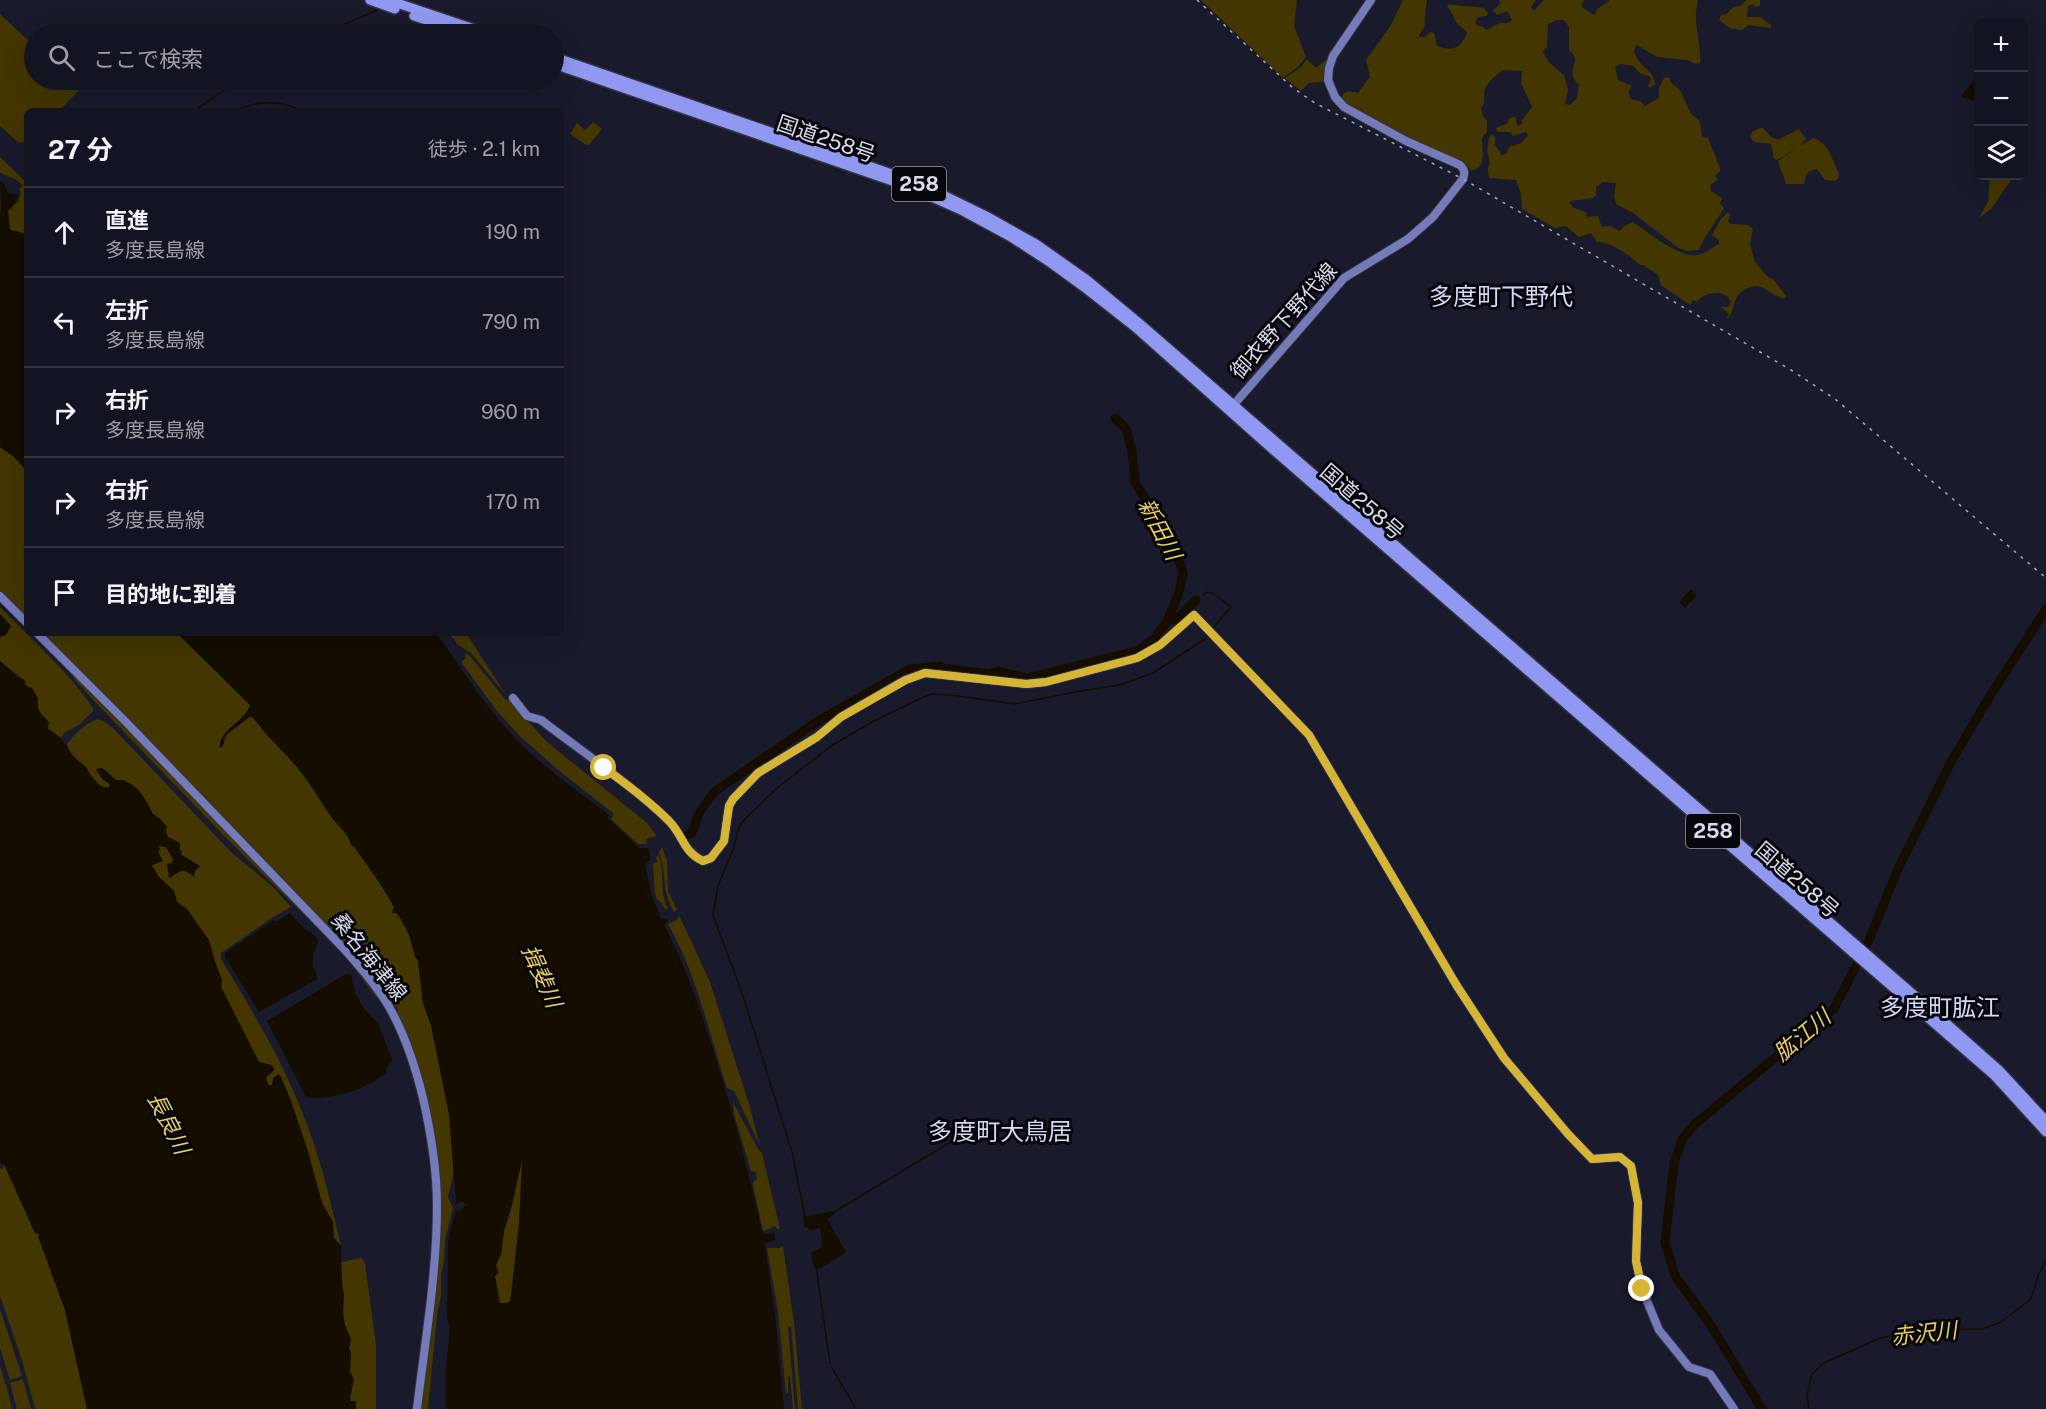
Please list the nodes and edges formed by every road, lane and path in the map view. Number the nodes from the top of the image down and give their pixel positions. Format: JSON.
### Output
{"nodes":[{"id":1,"x":370,"y":0,"type":"edge"},
{"id":2,"x":1371,"y":0,"type":"edge"},
{"id":3,"x":391,"y":4,"type":"edge"},
{"id":4,"x":443,"y":24,"type":"edge"},
{"id":5,"x":456,"y":24,"type":"edge"},
{"id":6,"x":564,"y":60,"type":"edge"},
{"id":7,"x":564,"y":67,"type":"edge"},
{"id":8,"x":1231,"y":408,"type":"junction"},
{"id":9,"x":0,"y":596,"type":"edge"},
{"id":10,"x":24,"y":620,"type":"edge"},
{"id":11,"x":40,"y":636,"type":"edge"},
{"id":12,"x":513,"y":698,"type":"dead end"},
{"id":13,"x":1887,"y":977,"type":"junction"},
{"id":14,"x":2046,"y":1121,"type":"edge"},
{"id":15,"x":2046,"y":1132,"type":"edge"},
{"id":16,"x":417,"y":1409,"type":"edge"},
{"id":17,"x":1734,"y":1409,"type":"edge"}],
"edges":[{"from":1,"to":3,"type":"highway"},
{"from":2,"to":8,"type":"main road","name":"御衣野下野代線"},
{"from":3,"to":4,"type":"highway"},
{"from":3,"to":5,"type":"highway"},
{"from":6,"to":8,"type":"highway","name":"国道258号","number":"258"},
{"from":7,"to":8,"type":"highway","name":"国道258号","number":"258"},
{"from":8,"to":13,"type":"highway","name":"国道258号","number":"258"},
{"from":9,"to":10,"type":"main road"},
{"from":11,"to":16,"type":"main road","name":"桑名海津線"},
{"from":12,"to":17,"type":"main road"},
{"from":13,"to":14,"type":"highway","name":"国道258号","number":"258"},
{"from":13,"to":15,"type":"highway","name":"国道258号","number":"258"}]}
